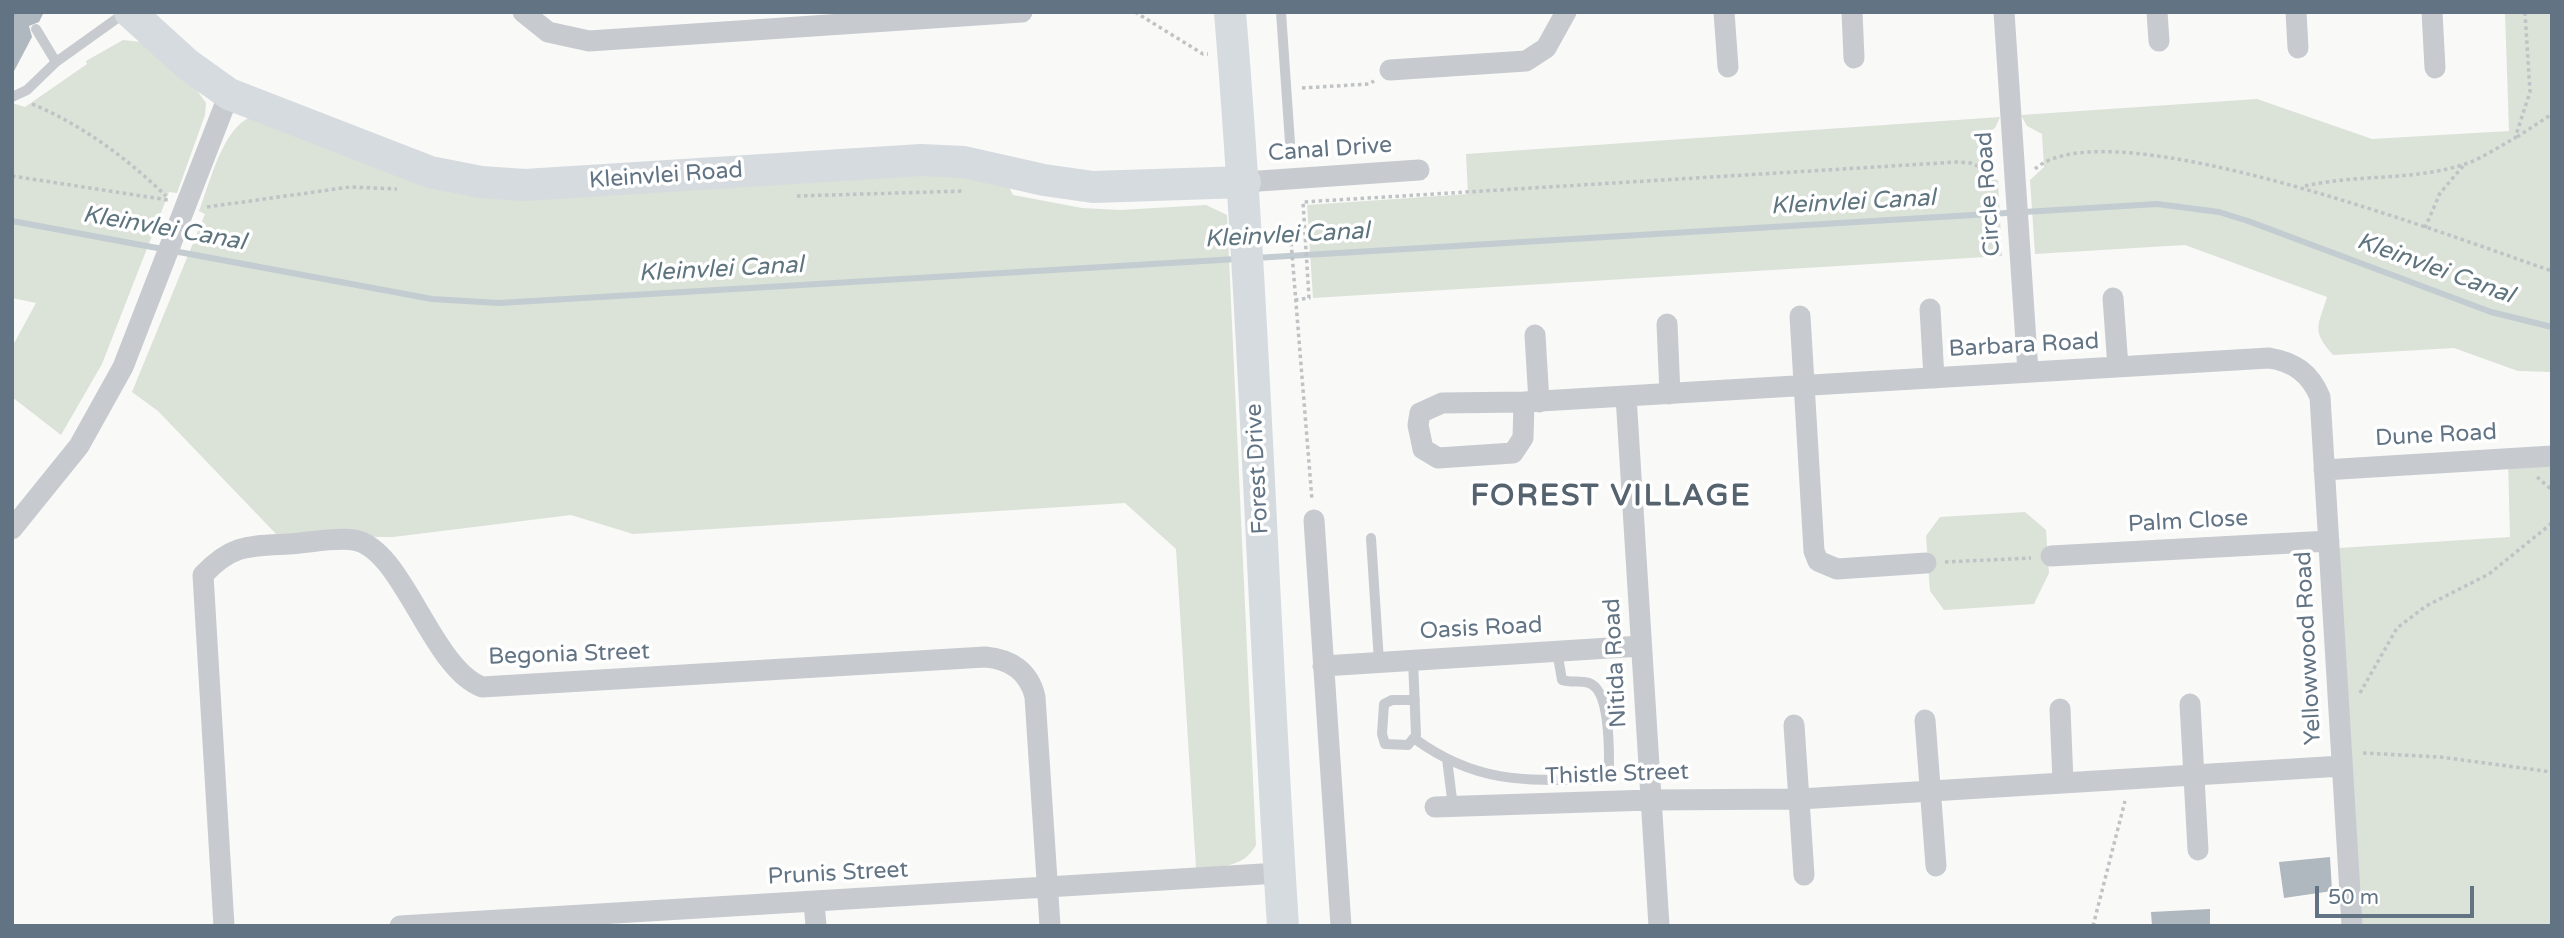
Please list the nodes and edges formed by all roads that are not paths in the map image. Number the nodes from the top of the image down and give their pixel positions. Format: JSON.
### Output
{"nodes":[{"id":1,"x":128,"y":12,"type":"edge"},
{"id":2,"x":523,"y":12,"type":"edge"},
{"id":3,"x":1022,"y":12,"type":"edge"},
{"id":4,"x":1230,"y":12,"type":"edge"},
{"id":5,"x":1281,"y":12,"type":"edge"},
{"id":6,"x":1566,"y":12,"type":"edge"},
{"id":7,"x":1724,"y":12,"type":"edge"},
{"id":8,"x":1852,"y":12,"type":"edge"},
{"id":9,"x":2004,"y":12,"type":"edge"},
{"id":10,"x":2157,"y":12,"type":"edge"},
{"id":11,"x":2296,"y":12,"type":"edge"},
{"id":12,"x":2432,"y":12,"type":"edge"},
{"id":13,"x":36,"y":29,"type":"dead end"},
{"id":14,"x":2159,"y":41,"type":"dead end"},
{"id":15,"x":2298,"y":48,"type":"dead end"},
{"id":16,"x":1854,"y":58,"type":"dead end"},
{"id":17,"x":56,"y":62,"type":"junction"},
{"id":18,"x":1728,"y":67,"type":"dead end"},
{"id":19,"x":2435,"y":68,"type":"dead end"},
{"id":20,"x":1390,"y":70,"type":"road end"},
{"id":21,"x":229,"y":94,"type":"junction"},
{"id":22,"x":13,"y":97,"type":"edge"},
{"id":23,"x":1290,"y":143,"type":"dead end"},
{"id":24,"x":1419,"y":170,"type":"dead end"},
{"id":25,"x":1245,"y":182,"type":"junction"},
{"id":26,"x":2113,"y":298,"type":"dead end"},
{"id":27,"x":1930,"y":309,"type":"dead end"},
{"id":28,"x":1800,"y":316,"type":"dead end"},
{"id":29,"x":1667,"y":324,"type":"dead end"},
{"id":30,"x":1535,"y":335,"type":"dead end"},
{"id":31,"x":2118,"y":367,"type":"junction"},
{"id":32,"x":2028,"y":372,"type":"junction"},
{"id":33,"x":2305,"y":373,"type":"joint"},
{"id":34,"x":1934,"y":378,"type":"junction"},
{"id":35,"x":1804,"y":386,"type":"junction"},
{"id":36,"x":1670,"y":394,"type":"junction"},
{"id":37,"x":1626,"y":396,"type":"junction"},
{"id":38,"x":1531,"y":402,"type":"junction"},
{"id":39,"x":2552,"y":456,"type":"edge"},
{"id":40,"x":2324,"y":470,"type":"junction"},
{"id":41,"x":1314,"y":520,"type":"road end"},
{"id":42,"x":12,"y":529,"type":"edge"},
{"id":43,"x":1371,"y":538,"type":"dead end"},
{"id":44,"x":2329,"y":541,"type":"junction"},
{"id":45,"x":2051,"y":556,"type":"road end"},
{"id":46,"x":1926,"y":564,"type":"road end"},
{"id":47,"x":1641,"y":646,"type":"junction"},
{"id":48,"x":1557,"y":651,"type":"junction"},
{"id":49,"x":1413,"y":660,"type":"junction"},
{"id":50,"x":1378,"y":662,"type":"junction"},
{"id":51,"x":1323,"y":666,"type":"junction"},
{"id":52,"x":1415,"y":701,"type":"junction"},
{"id":53,"x":2190,"y":704,"type":"dead end"},
{"id":54,"x":2060,"y":709,"type":"dead end"},
{"id":55,"x":1925,"y":720,"type":"dead end"},
{"id":56,"x":1794,"y":725,"type":"dead end"},
{"id":57,"x":1415,"y":739,"type":"junction"},
{"id":58,"x":1447,"y":759,"type":"junction"},
{"id":59,"x":2342,"y":766,"type":"junction"},
{"id":60,"x":2194,"y":775,"type":"junction"},
{"id":61,"x":2063,"y":782,"type":"junction"},
{"id":62,"x":1931,"y":790,"type":"junction"},
{"id":63,"x":1800,"y":799,"type":"junction"},
{"id":64,"x":1650,"y":800,"type":"junction"},
{"id":65,"x":1444,"y":807,"type":"joint"},
{"id":66,"x":2199,"y":850,"type":"dead end"},
{"id":67,"x":1936,"y":866,"type":"dead end"},
{"id":68,"x":1279,"y":873,"type":"junction"},
{"id":69,"x":1804,"y":875,"type":"dead end"},
{"id":70,"x":1048,"y":888,"type":"junction"},
{"id":71,"x":814,"y":902,"type":"junction"},
{"id":72,"x":224,"y":926,"type":"edge"},
{"id":73,"x":400,"y":926,"type":"edge"},
{"id":74,"x":816,"y":926,"type":"edge"},
{"id":75,"x":1050,"y":926,"type":"edge"},
{"id":76,"x":1283,"y":926,"type":"edge"},
{"id":77,"x":1341,"y":926,"type":"edge"},
{"id":78,"x":1659,"y":926,"type":"edge"},
{"id":79,"x":2352,"y":926,"type":"edge"}],
"edges":[{"from":1,"to":17,"type":"lane"},
{"from":1,"to":21,"type":"street","name":"Kleinvlei Road"},
{"from":2,"to":3,"type":"street"},
{"from":4,"to":25,"type":"street","name":"Forest Drive"},
{"from":5,"to":23,"type":"lane"},
{"from":6,"to":20,"type":"street"},
{"from":7,"to":18,"type":"street"},
{"from":8,"to":16,"type":"street"},
{"from":9,"to":32,"type":"street","name":"Circle Road"},
{"from":10,"to":14,"type":"street"},
{"from":11,"to":15,"type":"street"},
{"from":12,"to":19,"type":"street"},
{"from":13,"to":17,"type":"lane"},
{"from":17,"to":22,"type":"lane"},
{"from":21,"to":25,"type":"street","name":"Kleinvlei Road"},
{"from":21,"to":42,"type":"street"},
{"from":24,"to":25,"type":"street","name":"Canal Drive"},
{"from":25,"to":68,"type":"street","name":"Forest Drive"},
{"from":26,"to":31,"type":"street","name":"Barbara Road"},
{"from":27,"to":34,"type":"street","name":"Barbara Road"},
{"from":28,"to":35,"type":"street"},
{"from":29,"to":36,"type":"street"},
{"from":30,"to":38,"type":"street","name":"Barbara Road"},
{"from":31,"to":32,"type":"street","name":"Barbara Road"},
{"from":31,"to":33,"type":"street","name":"Barbara Road"},
{"from":32,"to":34,"type":"street","name":"Barbara Road"},
{"from":33,"to":40,"type":"street","name":"Yellowwood Road"},
{"from":34,"to":35,"type":"street","name":"Barbara Road"},
{"from":35,"to":36,"type":"street","name":"Barbara Road"},
{"from":35,"to":46,"type":"street"},
{"from":36,"to":37,"type":"street","name":"Barbara Road"},
{"from":37,"to":38,"type":"street","name":"Barbara Road"},
{"from":37,"to":47,"type":"street","name":"Nitida Road"},
{"from":38,"to":38,"type":"street","name":"Barbara Road"},
{"from":39,"to":40,"type":"street","name":"Dune Road"},
{"from":40,"to":44,"type":"street","name":"Yellowwood Road"},
{"from":41,"to":51,"type":"street"},
{"from":43,"to":50,"type":"lane"},
{"from":44,"to":45,"type":"street","name":"Palm Close"},
{"from":44,"to":59,"type":"street","name":"Yellowwood Road"},
{"from":47,"to":48,"type":"street","name":"Oasis Road"},
{"from":47,"to":64,"type":"street","name":"Nitida Road"},
{"from":48,"to":49,"type":"street","name":"Oasis Road"},
{"from":48,"to":58,"type":"lane"},
{"from":49,"to":50,"type":"street","name":"Oasis Road"},
{"from":49,"to":52,"type":"lane"},
{"from":50,"to":51,"type":"street","name":"Oasis Road"},
{"from":51,"to":77,"type":"street"},
{"from":52,"to":57,"type":"lane"},
{"from":52,"to":57,"type":"lane"},
{"from":53,"to":60,"type":"street"},
{"from":54,"to":61,"type":"street"},
{"from":55,"to":62,"type":"street"},
{"from":56,"to":63,"type":"street"},
{"from":57,"to":58,"type":"lane"},
{"from":58,"to":65,"type":"lane"},
{"from":59,"to":60,"type":"street","name":"Thistle Street"},
{"from":59,"to":79,"type":"street","name":"Yellowwood Road"},
{"from":60,"to":61,"type":"street","name":"Thistle Street"},
{"from":60,"to":66,"type":"street"},
{"from":61,"to":62,"type":"street","name":"Thistle Street"},
{"from":62,"to":63,"type":"street","name":"Thistle Street"},
{"from":62,"to":67,"type":"street"},
{"from":63,"to":64,"type":"street","name":"Thistle Street"},
{"from":63,"to":69,"type":"street"},
{"from":64,"to":65,"type":"street","name":"Thistle Street"},
{"from":64,"to":78,"type":"street","name":"Nitida Road"},
{"from":68,"to":70,"type":"street","name":"Prunis Street"},
{"from":68,"to":76,"type":"street","name":"Forest Drive"},
{"from":70,"to":71,"type":"street","name":"Prunis Street"},
{"from":70,"to":72,"type":"street","name":"Begonia Street"},
{"from":70,"to":75,"type":"street","name":"Begonia Street"},
{"from":71,"to":73,"type":"street","name":"Prunis Street"},
{"from":71,"to":74,"type":"street"}]}
